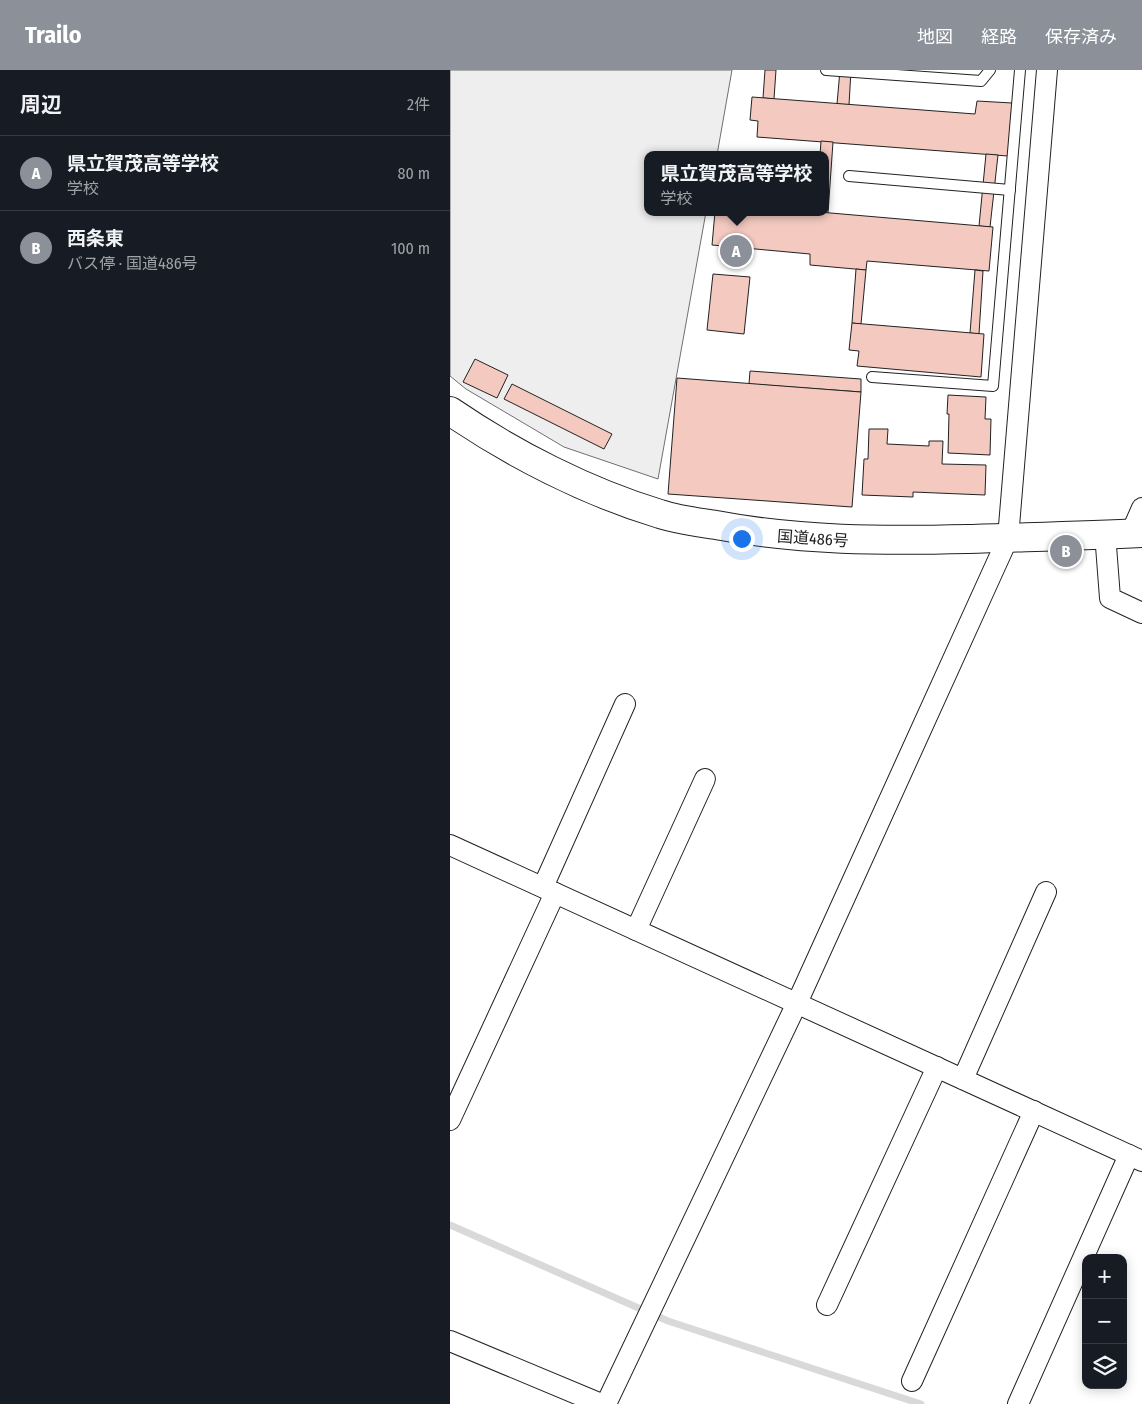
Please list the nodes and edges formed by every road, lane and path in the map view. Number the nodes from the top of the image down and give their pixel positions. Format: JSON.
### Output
{"nodes":[{"id":1,"x":826,"y":70,"type":"edge"},
{"id":2,"x":990,"y":70,"type":"edge"},
{"id":3,"x":1020,"y":70,"type":"edge"},
{"id":4,"x":1047,"y":70,"type":"edge"},
{"id":5,"x":849,"y":176,"type":"dead end"},
{"id":6,"x":1010,"y":190,"type":"junction"},
{"id":7,"x":872,"y":376,"type":"dead end"},
{"id":8,"x":450,"y":411,"type":"edge"},
{"id":9,"x":1142,"y":508,"type":"edge"},
{"id":10,"x":1126,"y":533,"type":"edge"},
{"id":11,"x":1008,"y":538,"type":"junction"},
{"id":12,"x":1142,"y":613,"type":"edge"},
{"id":13,"x":625,"y":704,"type":"dead end"},
{"id":14,"x":705,"y":779,"type":"dead end"},
{"id":15,"x":450,"y":845,"type":"edge"},
{"id":16,"x":549,"y":890,"type":"junction"},
{"id":17,"x":1046,"y":892,"type":"dead end"},
{"id":18,"x":636,"y":930,"type":"junction"},
{"id":19,"x":797,"y":1003,"type":"junction"},
{"id":20,"x":937,"y":1067,"type":"junction"},
{"id":21,"x":963,"y":1079,"type":"junction"},
{"id":22,"x":1034,"y":1111,"type":"junction"},
{"id":23,"x":450,"y":1120,"type":"edge"},
{"id":24,"x":1135,"y":1158,"type":"edge"},
{"id":25,"x":827,"y":1305,"type":"dead end"},
{"id":26,"x":450,"y":1341,"type":"edge"},
{"id":27,"x":912,"y":1381,"type":"dead end"},
{"id":28,"x":601,"y":1404,"type":"edge"},
{"id":29,"x":606,"y":1404,"type":"edge"},
{"id":30,"x":1018,"y":1404,"type":"edge"}],
"edges":[{"from":1,"to":2,"type":"lane"},
{"from":3,"to":6,"type":"lane"},
{"from":4,"to":11,"type":"street"},
{"from":5,"to":6,"type":"lane"},
{"from":6,"to":7,"type":"lane"},
{"from":8,"to":11,"type":"highway","name":"国道486号"},
{"from":9,"to":10,"type":"street"},
{"from":10,"to":11,"type":"highway","name":"国道486号"},
{"from":10,"to":12,"type":"street"},
{"from":11,"to":19,"type":"street"},
{"from":13,"to":16,"type":"street"},
{"from":14,"to":18,"type":"street"},
{"from":15,"to":16,"type":"street"},
{"from":16,"to":18,"type":"street"},
{"from":16,"to":23,"type":"street"},
{"from":17,"to":21,"type":"street"},
{"from":18,"to":19,"type":"street"},
{"from":19,"to":20,"type":"street"},
{"from":19,"to":29,"type":"street"},
{"from":20,"to":21,"type":"street"},
{"from":20,"to":25,"type":"street"},
{"from":21,"to":22,"type":"street"},
{"from":22,"to":24,"type":"street"},
{"from":22,"to":27,"type":"street"},
{"from":24,"to":30,"type":"street"},
{"from":26,"to":28,"type":"street"}]}
